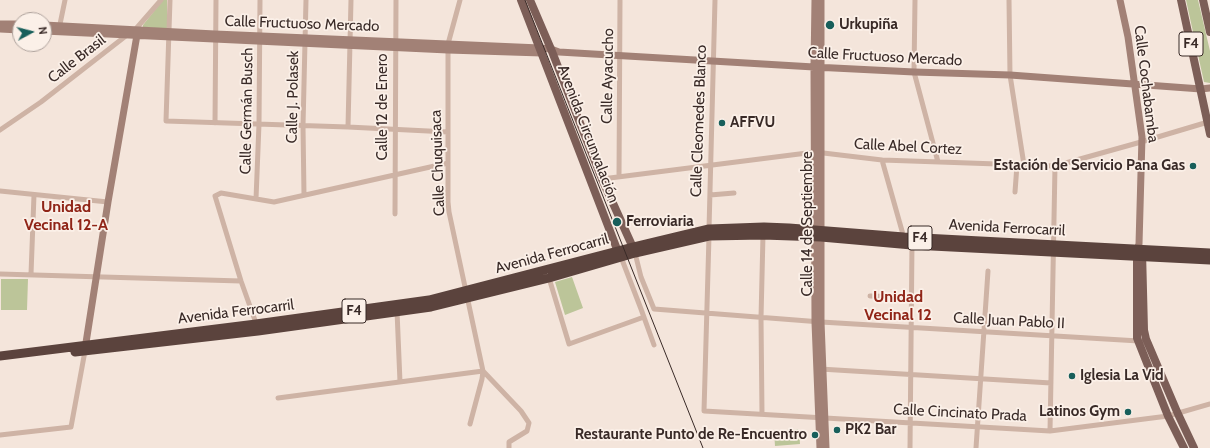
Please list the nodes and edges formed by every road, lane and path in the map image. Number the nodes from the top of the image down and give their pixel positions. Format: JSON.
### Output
{"nodes":[{"id":1,"x":65,"y":0,"type":"edge"},
{"id":2,"x":161,"y":0,"type":"edge"},
{"id":3,"x":170,"y":0,"type":"edge"},
{"id":4,"x":216,"y":0,"type":"edge"},
{"id":5,"x":260,"y":0,"type":"edge"},
{"id":6,"x":306,"y":0,"type":"edge"},
{"id":7,"x":350,"y":0,"type":"edge"},
{"id":8,"x":396,"y":0,"type":"edge"},
{"id":9,"x":460,"y":0,"type":"edge"},
{"id":10,"x":521,"y":0,"type":"edge"},
{"id":11,"x":530,"y":0,"type":"edge"},
{"id":12,"x":620,"y":0,"type":"edge"},
{"id":13,"x":715,"y":0,"type":"edge"},
{"id":14,"x":815,"y":0,"type":"edge"},
{"id":15,"x":821,"y":0,"type":"edge"},
{"id":16,"x":915,"y":0,"type":"edge"},
{"id":17,"x":1009,"y":0,"type":"edge"},
{"id":18,"x":1120,"y":0,"type":"edge"},
{"id":19,"x":1181,"y":0,"type":"edge"},
{"id":20,"x":1203,"y":0,"type":"edge"},
{"id":21,"x":0,"y":24,"type":"edge"},
{"id":22,"x":12,"y":24,"type":"edge"},
{"id":23,"x":52,"y":27,"type":"edge"},
{"id":24,"x":0,"y":29,"type":"edge"},
{"id":25,"x":59,"y":29,"type":"junction"},
{"id":26,"x":12,"y":30,"type":"edge"},
{"id":27,"x":52,"y":30,"type":"edge"},
{"id":28,"x":1210,"y":32,"type":"edge"},
{"id":29,"x":136,"y":33,"type":"junction"},
{"id":30,"x":127,"y":35,"type":"junction"},
{"id":31,"x":169,"y":35,"type":"junction"},
{"id":32,"x":216,"y":37,"type":"junction"},
{"id":33,"x":260,"y":38,"type":"junction"},
{"id":34,"x":306,"y":40,"type":"junction"},
{"id":35,"x":350,"y":42,"type":"junction"},
{"id":36,"x":396,"y":44,"type":"junction"},
{"id":37,"x":448,"y":47,"type":"junction"},
{"id":38,"x":548,"y":51,"type":"junction"},
{"id":39,"x":620,"y":55,"type":"junction"},
{"id":40,"x":714,"y":60,"type":"junction"},
{"id":41,"x":817,"y":67,"type":"junction"},
{"id":42,"x":914,"y":72,"type":"junction"},
{"id":43,"x":1010,"y":75,"type":"junction"},
{"id":44,"x":1135,"y":84,"type":"junction"},
{"id":45,"x":1210,"y":88,"type":"edge"},
{"id":46,"x":1201,"y":89,"type":"junction"},
{"id":47,"x":1208,"y":122,"type":"junction"},
{"id":48,"x":215,"y":123,"type":"junction"},
{"id":49,"x":259,"y":124,"type":"junction"},
{"id":50,"x":304,"y":126,"type":"junction"},
{"id":51,"x":348,"y":127,"type":"junction"},
{"id":52,"x":395,"y":129,"type":"junction"},
{"id":53,"x":0,"y":130,"type":"edge"},
{"id":54,"x":448,"y":132,"type":"junction"},
{"id":55,"x":1210,"y":134,"type":"edge"},
{"id":56,"x":1141,"y":142,"type":"junction"},
{"id":57,"x":818,"y":153,"type":"junction"},
{"id":58,"x":882,"y":160,"type":"junction"},
{"id":59,"x":938,"y":162,"type":"junction"},
{"id":60,"x":448,"y":164,"type":"junction"},
{"id":61,"x":1017,"y":165,"type":"junction"},
{"id":62,"x":1024,"y":165,"type":"junction"},
{"id":63,"x":710,"y":166,"type":"junction"},
{"id":64,"x":1055,"y":166,"type":"junction"},
{"id":65,"x":395,"y":176,"type":"junction"},
{"id":66,"x":619,"y":177,"type":"junction"},
{"id":67,"x":602,"y":179,"type":"junction"},
{"id":68,"x":0,"y":191,"type":"edge"},
{"id":69,"x":734,"y":192,"type":"dead end"},
{"id":70,"x":1015,"y":192,"type":"dead end"},
{"id":71,"x":34,"y":195,"type":"junction"},
{"id":72,"x":304,"y":195,"type":"junction"},
{"id":73,"x":710,"y":195,"type":"junction"},
{"id":74,"x":256,"y":199,"type":"junction"},
{"id":75,"x":108,"y":202,"type":"junction"},
{"id":76,"x":394,"y":214,"type":"dead end"},
{"id":77,"x":709,"y":233,"type":"junction"},
{"id":78,"x":818,"y":234,"type":"junction"},
{"id":79,"x":763,"y":235,"type":"junction"},
{"id":80,"x":908,"y":241,"type":"junction"},
{"id":81,"x":1054,"y":248,"type":"junction"},
{"id":82,"x":634,"y":250,"type":"junction"},
{"id":83,"x":1139,"y":251,"type":"junction"},
{"id":84,"x":1210,"y":253,"type":"edge"},
{"id":85,"x":620,"y":254,"type":"junction"},
{"id":86,"x":1210,"y":260,"type":"edge"},
{"id":87,"x":988,"y":271,"type":"dead end"},
{"id":88,"x":0,"y":274,"type":"edge"},
{"id":89,"x":32,"y":274,"type":"junction"},
{"id":90,"x":96,"y":277,"type":"junction"},
{"id":91,"x":550,"y":278,"type":"junction"},
{"id":92,"x":241,"y":281,"type":"junction"},
{"id":93,"x":467,"y":294,"type":"junction"},
{"id":94,"x":870,"y":296,"type":"dead end"},
{"id":95,"x":912,"y":297,"type":"junction"},
{"id":96,"x":397,"y":309,"type":"junction"},
{"id":97,"x":654,"y":309,"type":"joint"},
{"id":98,"x":707,"y":313,"type":"junction"},
{"id":99,"x":644,"y":317,"type":"junction"},
{"id":100,"x":761,"y":318,"type":"junction"},
{"id":101,"x":818,"y":322,"type":"junction"},
{"id":102,"x":257,"y":327,"type":"junction"},
{"id":103,"x":912,"y":328,"type":"junction"},
{"id":104,"x":984,"y":332,"type":"junction"},
{"id":105,"x":1052,"y":336,"type":"junction"},
{"id":106,"x":1142,"y":340,"type":"junction"},
{"id":107,"x":654,"y":345,"type":"dead end"},
{"id":108,"x":85,"y":348,"type":"junction"},
{"id":109,"x":0,"y":356,"type":"edge"},
{"id":110,"x":0,"y":361,"type":"edge"},
{"id":111,"x":820,"y":369,"type":"junction"},
{"id":112,"x":483,"y":371,"type":"junction"},
{"id":113,"x":911,"y":375,"type":"junction"},
{"id":114,"x":981,"y":379,"type":"junction"},
{"id":115,"x":400,"y":382,"type":"junction"},
{"id":116,"x":1051,"y":383,"type":"junction"},
{"id":117,"x":278,"y":398,"type":"dead end"},
{"id":118,"x":1210,"y":404,"type":"edge"},
{"id":119,"x":704,"y":411,"type":"joint"},
{"id":120,"x":762,"y":414,"type":"junction"},
{"id":121,"x":1178,"y":414,"type":"junction"},
{"id":122,"x":1168,"y":416,"type":"junction"},
{"id":123,"x":822,"y":417,"type":"junction"},
{"id":124,"x":910,"y":423,"type":"junction"},
{"id":125,"x":470,"y":424,"type":"dead end"},
{"id":126,"x":978,"y":427,"type":"junction"},
{"id":127,"x":1050,"y":431,"type":"junction"},
{"id":128,"x":0,"y":435,"type":"edge"},
{"id":129,"x":509,"y":448,"type":"edge"},
{"id":130,"x":820,"y":448,"type":"edge"},
{"id":131,"x":826,"y":448,"type":"edge"},
{"id":132,"x":910,"y":448,"type":"edge"},
{"id":133,"x":976,"y":448,"type":"edge"},
{"id":134,"x":1184,"y":448,"type":"edge"},
{"id":135,"x":1194,"y":448,"type":"edge"}],
"edges":[{"from":1,"to":25,"type":"street"},
{"from":2,"to":29,"type":"street"},
{"from":3,"to":31,"type":"street"},
{"from":4,"to":32,"type":"street"},
{"from":5,"to":33,"type":"street","name":"Calle Germán Busch"},
{"from":6,"to":34,"type":"street","name":"Calle J. Polasek"},
{"from":7,"to":35,"type":"street"},
{"from":8,"to":36,"type":"street","name":"Calle 12 de Enero"},
{"from":9,"to":37,"type":"street","name":"Calle Chuquisaca"},
{"from":10,"to":38,"type":"main road","name":"Avenida Circunvalación"},
{"from":11,"to":38,"type":"main road","name":"Avenida Circunvalación"},
{"from":12,"to":39,"type":"street","name":"Calle Ayacucho"},
{"from":13,"to":40,"type":"street","name":"Calle Cleomedes Blanco"},
{"from":14,"to":41,"type":"main road","name":"Calle 14 de Septiembre"},
{"from":15,"to":41,"type":"main road","name":"Calle 14 de Septiembre"},
{"from":16,"to":42,"type":"street"},
{"from":17,"to":43,"type":"street"},
{"from":18,"to":44,"type":"main road","name":"Calle Cochabamba"},
{"from":19,"to":46,"type":"main road","number":"F4"},
{"from":20,"to":28,"type":"main road","number":"F4"},
{"from":21,"to":22,"type":"main road"},
{"from":23,"to":25,"type":"main road","name":"Calle Fructuoso Mercado"},
{"from":24,"to":26,"type":"main road"},
{"from":25,"to":27,"type":"main road","name":"Calle Fructuoso Mercado"},
{"from":25,"to":29,"type":"main road","name":"Calle Fructuoso Mercado"},
{"from":25,"to":30,"type":"main road","name":"Calle Fructuoso Mercado"},
{"from":29,"to":30,"type":"main road","name":"Calle Fructuoso Mercado"},
{"from":29,"to":31,"type":"main road","name":"Calle Fructuoso Mercado"},
{"from":29,"to":75,"type":"main road"},
{"from":30,"to":53,"type":"street","name":"Calle Brasil"},
{"from":31,"to":32,"type":"main road","name":"Calle Fructuoso Mercado"},
{"from":31,"to":48,"type":"street"},
{"from":32,"to":33,"type":"main road","name":"Calle Fructuoso Mercado"},
{"from":32,"to":48,"type":"street"},
{"from":33,"to":34,"type":"main road","name":"Calle Fructuoso Mercado"},
{"from":33,"to":49,"type":"street","name":"Calle Germán Busch"},
{"from":34,"to":35,"type":"main road","name":"Calle Fructuoso Mercado"},
{"from":34,"to":50,"type":"street","name":"Calle J. Polasek"},
{"from":35,"to":36,"type":"main road","name":"Calle Fructuoso Mercado"},
{"from":35,"to":51,"type":"street"},
{"from":36,"to":37,"type":"main road","name":"Calle Fructuoso Mercado"},
{"from":36,"to":52,"type":"street","name":"Calle 12 de Enero"},
{"from":37,"to":38,"type":"main road","name":"Calle Fructuoso Mercado"},
{"from":37,"to":54,"type":"street","name":"Calle Chuquisaca"},
{"from":38,"to":39,"type":"main road","name":"Calle Fructuoso Mercado"},
{"from":38,"to":67,"type":"main road","name":"Avenida Circunvalación"},
{"from":38,"to":85,"type":"main road","name":"Avenida Circunvalación"},
{"from":39,"to":40,"type":"main road","name":"Calle Fructuoso Mercado"},
{"from":39,"to":66,"type":"street","name":"Calle Ayacucho"},
{"from":40,"to":41,"type":"main road","name":"Calle Fructuoso Mercado"},
{"from":40,"to":63,"type":"street","name":"Calle Cleomedes Blanco"},
{"from":41,"to":42,"type":"main road","name":"Calle Fructuoso Mercado"},
{"from":41,"to":57,"type":"main road","name":"Calle 14 de Septiembre"},
{"from":42,"to":43,"type":"main road","name":"Calle Fructuoso Mercado"},
{"from":42,"to":59,"type":"street"},
{"from":43,"to":44,"type":"main road","name":"Calle Fructuoso Mercado"},
{"from":43,"to":62,"type":"street"},
{"from":44,"to":46,"type":"main road","name":"Calle Fructuoso Mercado"},
{"from":44,"to":56,"type":"main road","name":"Calle Cochabamba"},
{"from":45,"to":46,"type":"main road","name":"Calle Fructuoso Mercado"},
{"from":46,"to":47,"type":"main road","number":"F4"},
{"from":47,"to":55,"type":"main road","number":"F4"},
{"from":47,"to":56,"type":"street","name":"Calle Abel Cortez"},
{"from":48,"to":49,"type":"street"},
{"from":49,"to":50,"type":"street"},
{"from":49,"to":74,"type":"street","name":"Calle Germán Busch"},
{"from":50,"to":51,"type":"street"},
{"from":50,"to":72,"type":"street","name":"Calle J. Polasek"},
{"from":51,"to":52,"type":"street"},
{"from":52,"to":54,"type":"street"},
{"from":52,"to":65,"type":"street","name":"Calle 12 de Enero"},
{"from":54,"to":60,"type":"street","name":"Calle Chuquisaca"},
{"from":56,"to":64,"type":"street","name":"Calle Abel Cortez"},
{"from":56,"to":83,"type":"main road","name":"Calle Cochabamba"},
{"from":57,"to":58,"type":"street","name":"Calle Abel Cortez"},
{"from":57,"to":63,"type":"street","name":"Calle Abel Cortez"},
{"from":57,"to":78,"type":"main road","name":"Calle 14 de Septiembre"},
{"from":58,"to":59,"type":"street","name":"Calle Abel Cortez"},
{"from":58,"to":80,"type":"street"},
{"from":59,"to":61,"type":"street","name":"Calle Abel Cortez"},
{"from":60,"to":65,"type":"street"},
{"from":60,"to":93,"type":"street","name":"Calle Chuquisaca"},
{"from":61,"to":62,"type":"street","name":"Calle Abel Cortez"},
{"from":61,"to":70,"type":"street"},
{"from":62,"to":64,"type":"street","name":"Calle Abel Cortez"},
{"from":63,"to":66,"type":"street","name":"Calle Abel Cortez"},
{"from":63,"to":73,"type":"street","name":"Calle Cleomedes Blanco"},
{"from":64,"to":81,"type":"street"},
{"from":65,"to":72,"type":"street"},
{"from":65,"to":76,"type":"street","name":"Calle 12 de Enero"},
{"from":66,"to":67,"type":"street","name":"Calle Abel Cortez"},
{"from":67,"to":82,"type":"main road","name":"Avenida Circunvalación"},
{"from":68,"to":71,"type":"street"},
{"from":69,"to":73,"type":"street"},
{"from":71,"to":75,"type":"street"},
{"from":71,"to":89,"type":"street"},
{"from":72,"to":74,"type":"street"},
{"from":73,"to":77,"type":"street","name":"Calle Cleomedes Blanco"},
{"from":74,"to":92,"type":"street"},
{"from":75,"to":90,"type":"main road"},
{"from":77,"to":78,"type":"highway","name":"Avenida Ferrocarril","number":"F4"},
{"from":77,"to":79,"type":"highway","name":"Avenida Ferrocarril","number":"F4"},
{"from":77,"to":82,"type":"highway","name":"Avenida Ferrocarril","number":"F4"},
{"from":77,"to":98,"type":"street","name":"Calle Cleomedes Blanco"},
{"from":78,"to":79,"type":"highway","name":"Avenida Ferrocarril","number":"F4"},
{"from":78,"to":80,"type":"highway","name":"Avenida Ferrocarril","number":"F4"},
{"from":78,"to":101,"type":"main road","name":"Calle 14 de Septiembre"},
{"from":79,"to":100,"type":"street"},
{"from":80,"to":81,"type":"highway","name":"Avenida Ferrocarril","number":"F4"},
{"from":80,"to":95,"type":"street"},
{"from":81,"to":83,"type":"highway","name":"Avenida Ferrocarril","number":"F4"},
{"from":81,"to":105,"type":"street"},
{"from":82,"to":85,"type":"highway","name":"Avenida Ferrocarril","number":"F4"},
{"from":82,"to":97,"type":"street","name":"Avenida Circunvalación"},
{"from":83,"to":84,"type":"highway","name":"Avenida Ferrocarril","number":"F4"},
{"from":83,"to":86,"type":"highway","name":"Avenida Ferrocarril","number":"F4"},
{"from":83,"to":106,"type":"main road"},
{"from":85,"to":91,"type":"highway","name":"Avenida Ferrocarril","number":"F4"},
{"from":85,"to":93,"type":"highway","name":"Avenida Ferrocarril","number":"F4"},
{"from":85,"to":99,"type":"street","name":"Avenida Circunvalación"},
{"from":87,"to":104,"type":"street"},
{"from":88,"to":89,"type":"street"},
{"from":89,"to":90,"type":"street"},
{"from":90,"to":92,"type":"street"},
{"from":90,"to":108,"type":"main road"},
{"from":91,"to":93,"type":"highway","name":"Avenida Ferrocarril","number":"F4"},
{"from":91,"to":99,"type":"street"},
{"from":92,"to":102,"type":"street"},
{"from":93,"to":96,"type":"highway","name":"Avenida Ferrocarril","number":"F4"},
{"from":93,"to":112,"type":"street","name":"Calle Chuquisaca"},
{"from":94,"to":95,"type":"street"},
{"from":95,"to":103,"type":"street"},
{"from":96,"to":102,"type":"highway","name":"Avenida Ferrocarril","number":"F4"},
{"from":96,"to":115,"type":"street"},
{"from":97,"to":98,"type":"street","name":"Calle Juan Pablo II"},
{"from":98,"to":100,"type":"street","name":"Calle Juan Pablo II"},
{"from":98,"to":119,"type":"street","name":"Calle Cleomedes Blanco"},
{"from":99,"to":107,"type":"street","name":"Avenida Circunvalación"},
{"from":100,"to":101,"type":"street","name":"Calle Juan Pablo II"},
{"from":100,"to":120,"type":"street"},
{"from":101,"to":103,"type":"street","name":"Calle Juan Pablo II"},
{"from":101,"to":111,"type":"main road","name":"Calle 14 de Septiembre"},
{"from":102,"to":108,"type":"highway","name":"Avenida Ferrocarril","number":"F4"},
{"from":103,"to":104,"type":"street","name":"Calle Juan Pablo II"},
{"from":103,"to":113,"type":"street"},
{"from":104,"to":105,"type":"street","name":"Calle Juan Pablo II"},
{"from":104,"to":114,"type":"street"},
{"from":105,"to":106,"type":"street","name":"Calle Juan Pablo II"},
{"from":105,"to":116,"type":"street"},
{"from":106,"to":121,"type":"main road"},
{"from":106,"to":122,"type":"main road"},
{"from":108,"to":109,"type":"highway","name":"Avenida Ferrocarril","number":"F4"},
{"from":108,"to":110,"type":"highway","name":"Avenida Ferrocarril","number":"F4"},
{"from":108,"to":128,"type":"street"},
{"from":111,"to":113,"type":"street"},
{"from":111,"to":123,"type":"main road","name":"Calle 14 de Septiembre"},
{"from":112,"to":115,"type":"street"},
{"from":112,"to":125,"type":"street"},
{"from":112,"to":129,"type":"street"},
{"from":113,"to":114,"type":"street"},
{"from":113,"to":124,"type":"street"},
{"from":114,"to":116,"type":"street"},
{"from":114,"to":126,"type":"street"},
{"from":115,"to":117,"type":"street"},
{"from":116,"to":127,"type":"street"},
{"from":118,"to":121,"type":"street","name":"Calle Cincinato Prada"},
{"from":119,"to":120,"type":"street","name":"Calle Cincinato Prada"},
{"from":120,"to":123,"type":"street","name":"Calle Cincinato Prada"},
{"from":121,"to":122,"type":"street","name":"Calle Cincinato Prada"},
{"from":121,"to":135,"type":"main road"},
{"from":122,"to":127,"type":"street","name":"Calle Cincinato Prada"},
{"from":122,"to":134,"type":"main road"},
{"from":123,"to":124,"type":"street","name":"Calle Cincinato Prada"},
{"from":123,"to":130,"type":"main road","name":"Calle 14 de Septiembre"},
{"from":123,"to":131,"type":"main road","name":"Calle 14 de Septiembre"},
{"from":124,"to":126,"type":"street","name":"Calle Cincinato Prada"},
{"from":124,"to":132,"type":"street"},
{"from":126,"to":127,"type":"street","name":"Calle Cincinato Prada"},
{"from":126,"to":133,"type":"street"}]}
